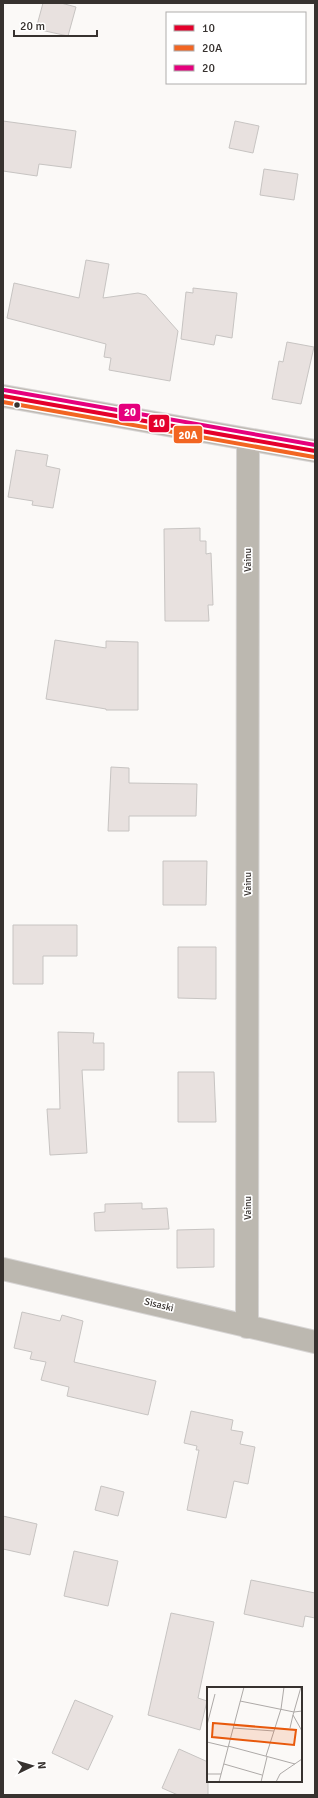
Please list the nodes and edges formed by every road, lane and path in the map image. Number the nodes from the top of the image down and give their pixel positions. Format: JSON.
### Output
{"nodes":[{"id":1,"x":3,"y":396,"type":"edge"},
{"id":2,"x":248,"y":440,"type":"junction"},
{"id":3,"x":315,"y":451,"type":"edge"},
{"id":4,"x":3,"y":1268,"type":"edge"},
{"id":5,"x":247,"y":1327,"type":"junction"},
{"id":6,"x":315,"y":1342,"type":"edge"}],
"edges":[{"from":1,"to":2,"type":"main road"},
{"from":2,"to":3,"type":"main road"},
{"from":2,"to":5,"type":"street","name":"Vainu"},
{"from":4,"to":5,"type":"street","name":"Sisaski"},
{"from":5,"to":6,"type":"street","name":"Sisaski"}]}
